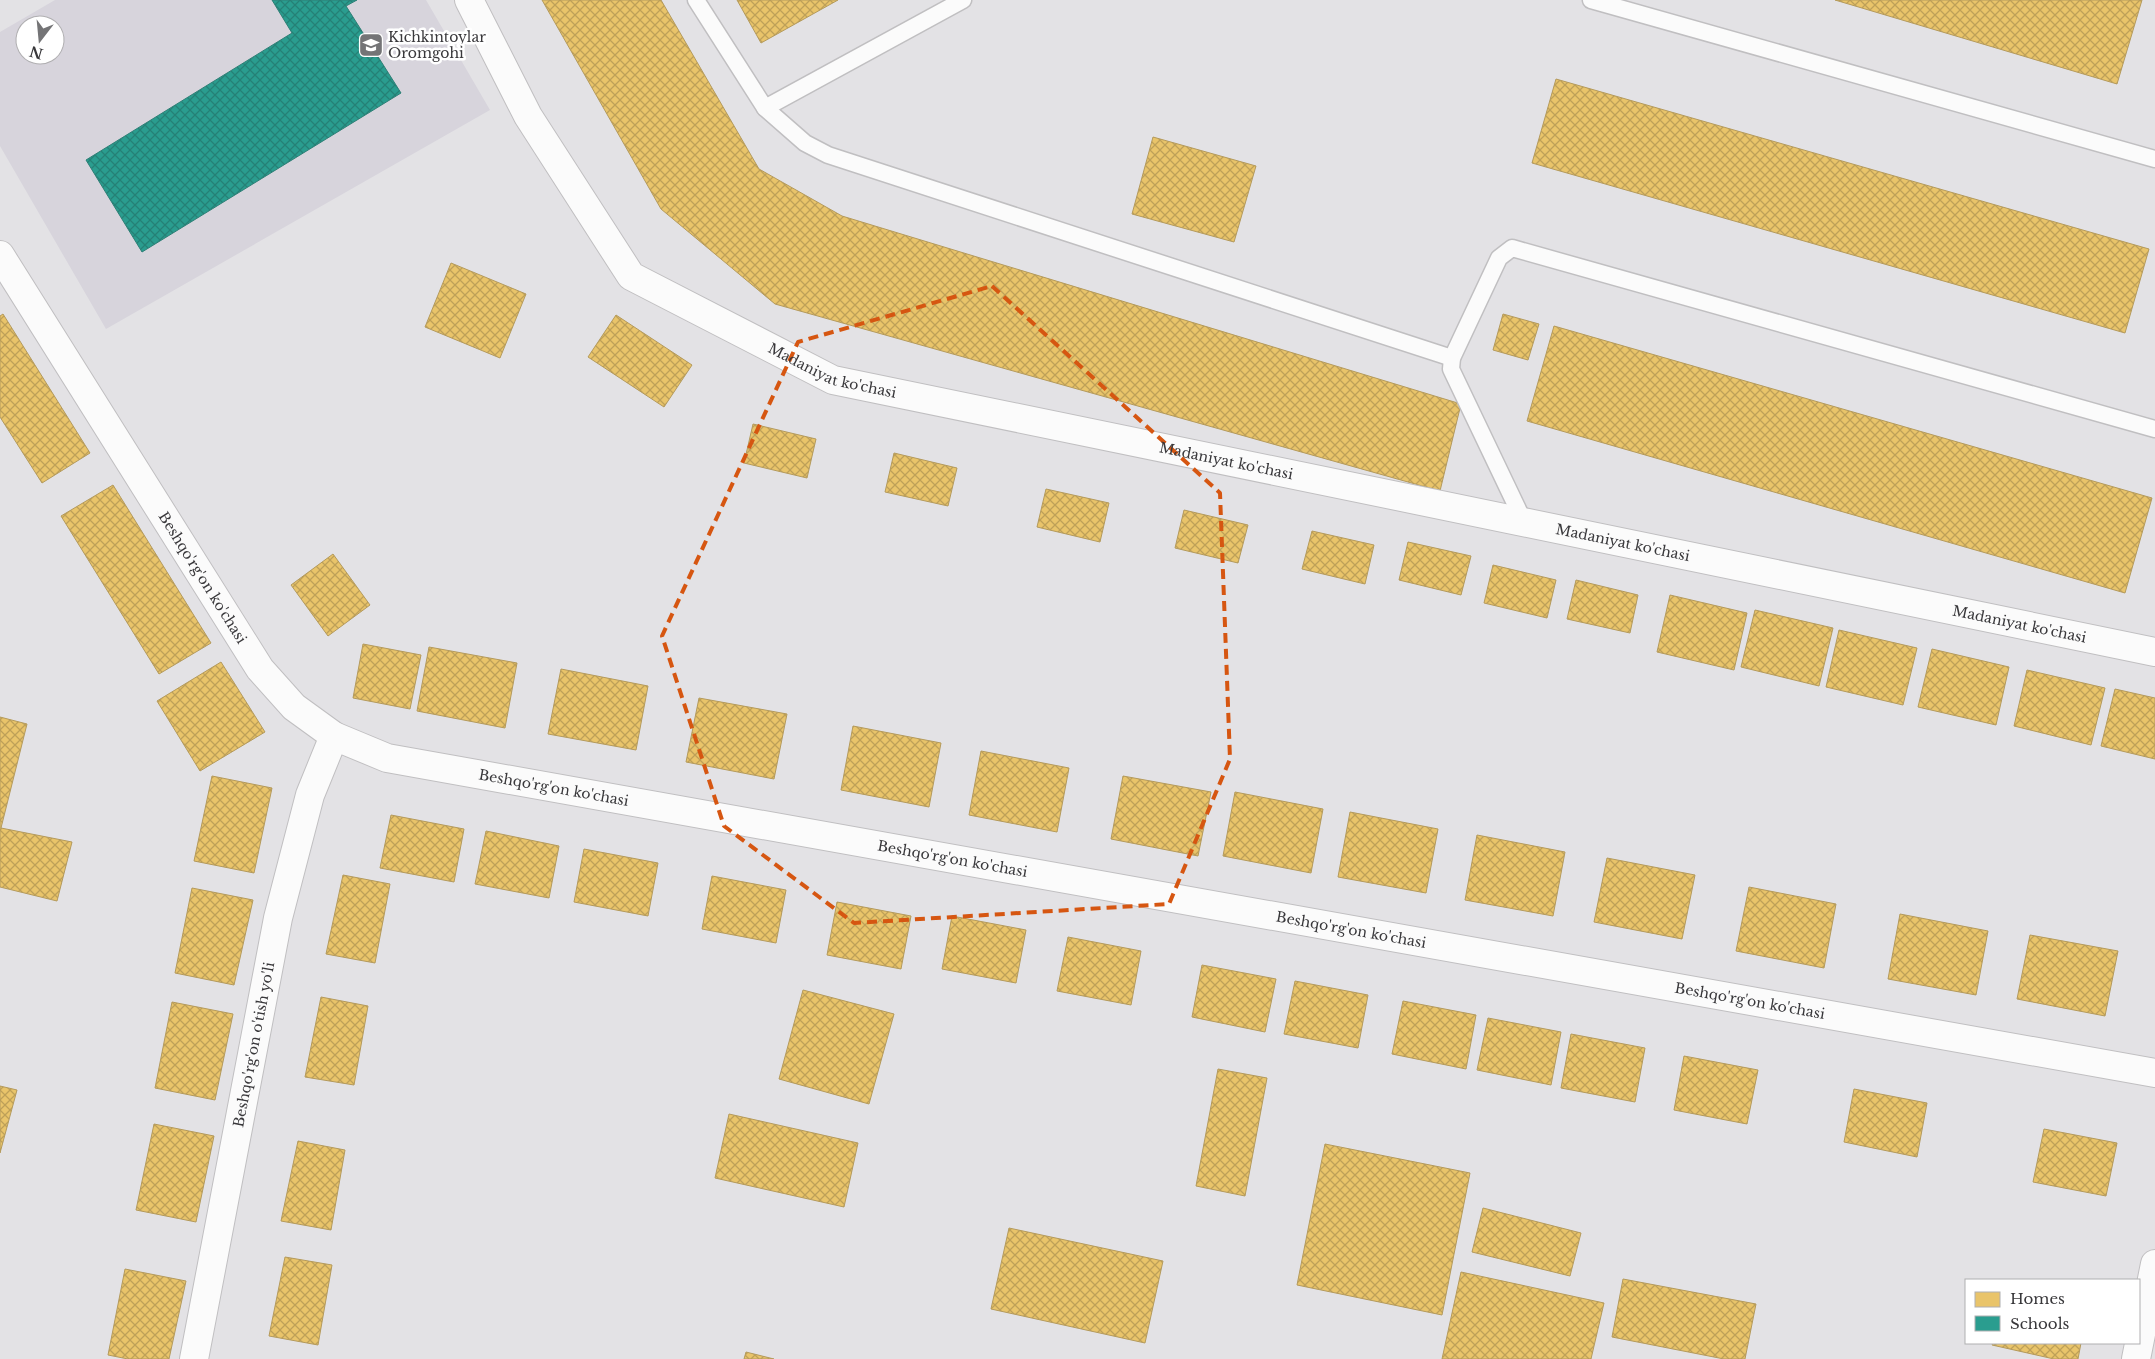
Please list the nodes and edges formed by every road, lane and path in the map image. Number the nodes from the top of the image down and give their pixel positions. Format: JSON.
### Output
{"nodes":[{"id":1,"x":469,"y":0,"type":"edge"},
{"id":2,"x":696,"y":0,"type":"edge"},
{"id":3,"x":963,"y":0,"type":"edge"},
{"id":4,"x":1591,"y":0,"type":"edge"},
{"id":5,"x":765,"y":108,"type":"junction"},
{"id":6,"x":2155,"y":159,"type":"edge"},
{"id":7,"x":0,"y":256,"type":"edge"},
{"id":8,"x":1452,"y":358,"type":"junction"},
{"id":9,"x":2155,"y":429,"type":"edge"},
{"id":10,"x":1524,"y":522,"type":"junction"},
{"id":11,"x":2155,"y":652,"type":"edge"},
{"id":12,"x":334,"y":736,"type":"junction"},
{"id":13,"x":2155,"y":1073,"type":"edge"},
{"id":14,"x":2155,"y":1264,"type":"edge"},
{"id":15,"x":2140,"y":1339,"type":"edge"},
{"id":16,"x":2139,"y":1344,"type":"edge"},
{"id":17,"x":194,"y":1359,"type":"edge"},
{"id":18,"x":2136,"y":1359,"type":"edge"}],
"edges":[{"from":1,"to":10,"type":"street","name":"Madaniyat ko'chasi"},
{"from":2,"to":5,"type":"lane"},
{"from":3,"to":5,"type":"lane"},
{"from":4,"to":6,"type":"lane"},
{"from":5,"to":8,"type":"lane"},
{"from":7,"to":12,"type":"street","name":"Beshqo'rg'on ko'chasi"},
{"from":8,"to":9,"type":"lane"},
{"from":8,"to":10,"type":"lane"},
{"from":10,"to":11,"type":"street","name":"Madaniyat ko'chasi"},
{"from":12,"to":13,"type":"street","name":"Beshqo'rg'on ko'chasi"},
{"from":12,"to":17,"type":"street","name":"Beshqo'rg'on o'tish yo'li"},
{"from":14,"to":15,"type":"street"},
{"from":16,"to":18,"type":"street"}]}
